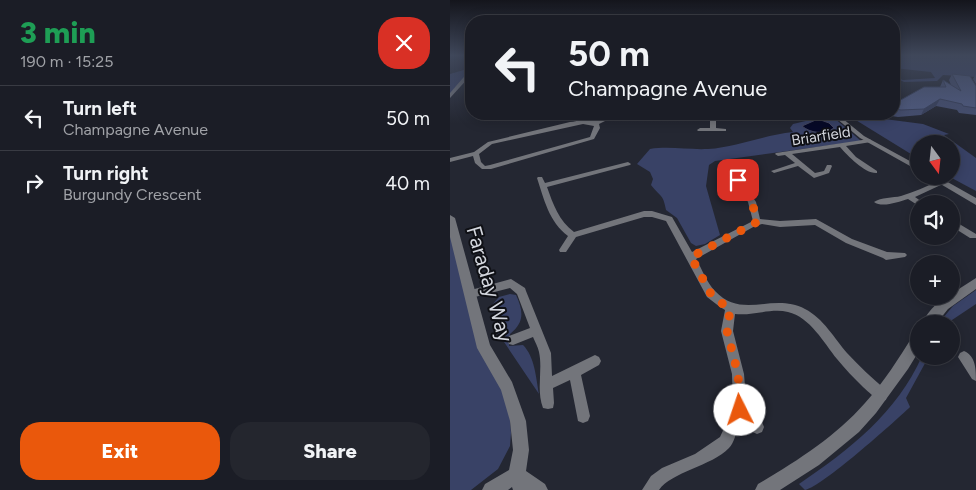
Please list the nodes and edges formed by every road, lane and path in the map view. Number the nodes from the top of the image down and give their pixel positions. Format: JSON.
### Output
{"nodes":[{"id":1,"x":465,"y":79,"type":"edge"},
{"id":2,"x":450,"y":96,"type":"edge"},
{"id":3,"x":603,"y":120,"type":"edge"},
{"id":4,"x":714,"y":120,"type":"edge"},
{"id":5,"x":842,"y":120,"type":"edge"},
{"id":6,"x":594,"y":124,"type":"junction"},
{"id":7,"x":700,"y":130,"type":"dead end"},
{"id":8,"x":713,"y":130,"type":"junction"},
{"id":9,"x":724,"y":130,"type":"dead end"},
{"id":10,"x":868,"y":141,"type":"junction"},
{"id":11,"x":841,"y":144,"type":"junction"},
{"id":12,"x":476,"y":153,"type":"junction"},
{"id":13,"x":778,"y":154,"type":"dead end"},
{"id":14,"x":788,"y":154,"type":"junction"},
{"id":15,"x":451,"y":157,"type":"edge"},
{"id":16,"x":631,"y":164,"type":"dead end"},
{"id":17,"x":799,"y":164,"type":"junction"},
{"id":18,"x":910,"y":165,"type":"edge"},
{"id":19,"x":829,"y":166,"type":"dead end"},
{"id":20,"x":774,"y":171,"type":"dead end"},
{"id":21,"x":874,"y":172,"type":"dead end"},
{"id":22,"x":728,"y":183,"type":"dead end"},
{"id":23,"x":936,"y":185,"type":"edge"},
{"id":24,"x":947,"y":185,"type":"edge"},
{"id":25,"x":914,"y":195,"type":"edge"},
{"id":26,"x":910,"y":197,"type":"edge"},
{"id":27,"x":878,"y":202,"type":"dead end"},
{"id":28,"x":976,"y":202,"type":"edge"},
{"id":29,"x":450,"y":218,"type":"edge"},
{"id":30,"x":757,"y":222,"type":"junction"},
{"id":31,"x":960,"y":228,"type":"edge"},
{"id":32,"x":573,"y":235,"type":"junction"},
{"id":33,"x":973,"y":236,"type":"dead end"},
{"id":34,"x":563,"y":250,"type":"dead end"},
{"id":35,"x":902,"y":255,"type":"dead end"},
{"id":36,"x":691,"y":257,"type":"junction"},
{"id":37,"x":976,"y":283,"type":"edge"},
{"id":38,"x":470,"y":294,"type":"junction"},
{"id":39,"x":730,"y":310,"type":"junction"},
{"id":40,"x":936,"y":315,"type":"edge"},
{"id":41,"x":537,"y":330,"type":"junction"},
{"id":42,"x":513,"y":340,"type":"dead end"},
{"id":43,"x":910,"y":354,"type":"edge"},
{"id":44,"x":964,"y":357,"type":"dead end"},
{"id":45,"x":595,"y":361,"type":"dead end"},
{"id":46,"x":574,"y":372,"type":"junction"},
{"id":47,"x":976,"y":374,"type":"edge"},
{"id":48,"x":546,"y":386,"type":"junction"},
{"id":49,"x":881,"y":395,"type":"junction"},
{"id":50,"x":548,"y":403,"type":"dead end"},
{"id":51,"x":583,"y":416,"type":"dead end"},
{"id":52,"x":736,"y":418,"type":"junction"},
{"id":53,"x":757,"y":427,"type":"dead end"},
{"id":54,"x":520,"y":482,"type":"edge"},
{"id":55,"x":491,"y":490,"type":"edge"},
{"id":56,"x":539,"y":490,"type":"edge"},
{"id":57,"x":650,"y":490,"type":"edge"},
{"id":58,"x":764,"y":490,"type":"edge"}],
"edges":[{"from":1,"to":2,"type":"street"},
{"from":3,"to":6,"type":"street"},
{"from":4,"to":8,"type":"street"},
{"from":5,"to":10,"type":"street"},
{"from":6,"to":12,"type":"street"},
{"from":6,"to":12,"type":"street"},
{"from":7,"to":8,"type":"street"},
{"from":8,"to":9,"type":"street"},
{"from":10,"to":11,"type":"street","name":"Briarfield"},
{"from":10,"to":18,"type":"street"},
{"from":11,"to":14,"type":"street","name":"Briarfield"},
{"from":11,"to":21,"type":"street"},
{"from":12,"to":15,"type":"street"},
{"from":13,"to":14,"type":"street","name":"Briarfield"},
{"from":14,"to":17,"type":"street"},
{"from":16,"to":32,"type":"street"},
{"from":17,"to":19,"type":"street"},
{"from":17,"to":20,"type":"street"},
{"from":22,"to":30,"type":"street"},
{"from":23,"to":25,"type":"street"},
{"from":24,"to":28,"type":"street"},
{"from":26,"to":27,"type":"street"},
{"from":29,"to":38,"type":"street","name":"Faraday Way"},
{"from":30,"to":35,"type":"street"},
{"from":30,"to":36,"type":"street"},
{"from":31,"to":33,"type":"street"},
{"from":32,"to":34,"type":"street"},
{"from":32,"to":36,"type":"street"},
{"from":36,"to":39,"type":"street"},
{"from":37,"to":40,"type":"street"},
{"from":38,"to":41,"type":"street"},
{"from":38,"to":54,"type":"street","name":"Faraday Way"},
{"from":39,"to":49,"type":"street"},
{"from":39,"to":52,"type":"street"},
{"from":41,"to":42,"type":"street"},
{"from":41,"to":48,"type":"street"},
{"from":43,"to":49,"type":"street"},
{"from":44,"to":47,"type":"street"},
{"from":45,"to":46,"type":"street"},
{"from":46,"to":48,"type":"street"},
{"from":46,"to":51,"type":"street"},
{"from":48,"to":50,"type":"street"},
{"from":49,"to":58,"type":"street"},
{"from":52,"to":53,"type":"street"},
{"from":52,"to":57,"type":"street"},
{"from":54,"to":55,"type":"street"},
{"from":54,"to":56,"type":"street"}]}
